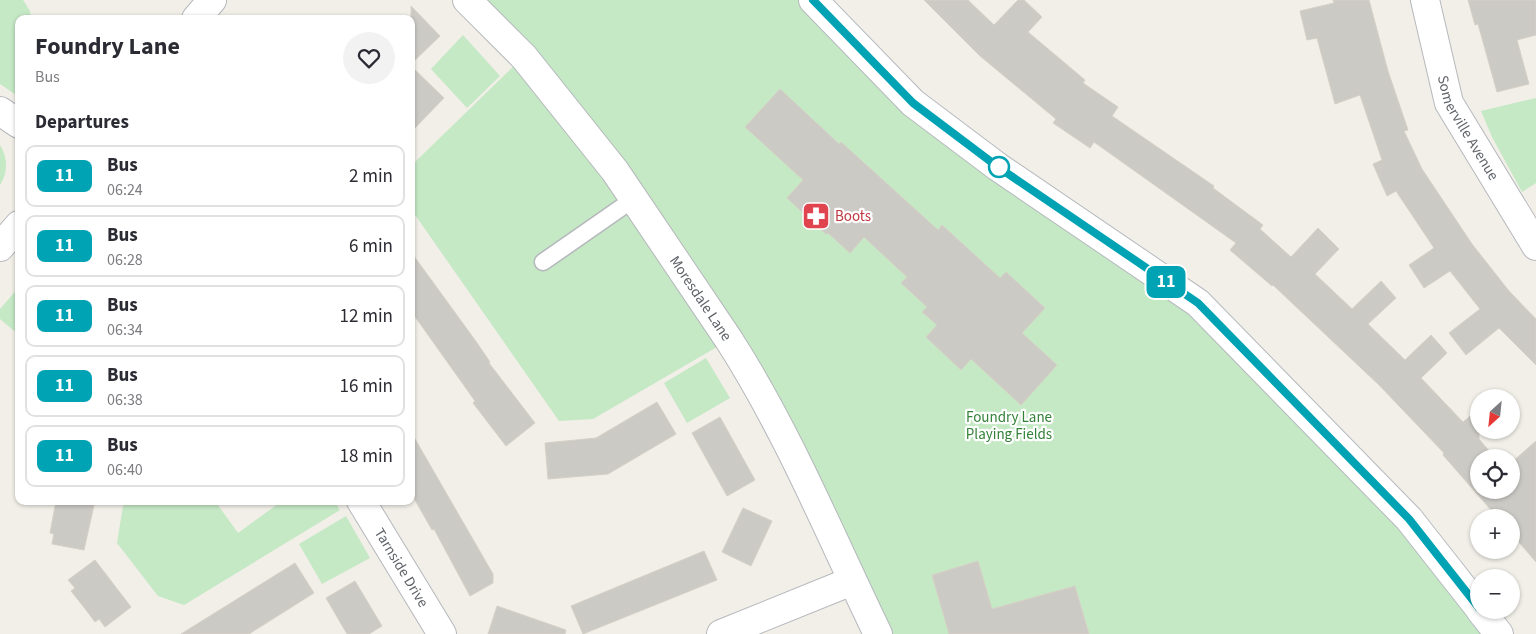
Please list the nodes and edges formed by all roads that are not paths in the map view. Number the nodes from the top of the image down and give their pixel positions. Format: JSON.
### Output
{"nodes":[{"id":1,"x":212,"y":0,"type":"edge"},
{"id":2,"x":467,"y":0,"type":"edge"},
{"id":3,"x":813,"y":0,"type":"edge"},
{"id":4,"x":1425,"y":0,"type":"edge"},
{"id":5,"x":199,"y":15,"type":"edge"},
{"id":6,"x":0,"y":111,"type":"edge"},
{"id":7,"x":15,"y":121,"type":"edge"},
{"id":8,"x":635,"y":198,"type":"junction"},
{"id":9,"x":15,"y":230,"type":"edge"},
{"id":10,"x":1536,"y":246,"type":"edge"},
{"id":11,"x":0,"y":247,"type":"edge"},
{"id":12,"x":543,"y":262,"type":"dead end"},
{"id":13,"x":363,"y":505,"type":"edge"},
{"id":14,"x":852,"y":581,"type":"junction"},
{"id":15,"x":1470,"y":596,"type":"edge"},
{"id":16,"x":1488,"y":619,"type":"edge"},
{"id":17,"x":442,"y":634,"type":"edge"},
{"id":18,"x":721,"y":634,"type":"edge"},
{"id":19,"x":878,"y":634,"type":"edge"},
{"id":20,"x":1499,"y":634,"type":"edge"}],
"edges":[{"from":1,"to":5,"type":"street"},
{"from":2,"to":8,"type":"street","name":"Moresdale Lane"},
{"from":3,"to":15,"type":"street"},
{"from":4,"to":10,"type":"street","name":"Somerville Avenue"},
{"from":6,"to":7,"type":"street"},
{"from":8,"to":12,"type":"lane"},
{"from":8,"to":14,"type":"street","name":"Moresdale Lane"},
{"from":9,"to":11,"type":"street"},
{"from":13,"to":17,"type":"street","name":"Tarnside Drive"},
{"from":14,"to":18,"type":"street"},
{"from":14,"to":19,"type":"street","name":"Moresdale Lane"},
{"from":16,"to":20,"type":"street"}]}
